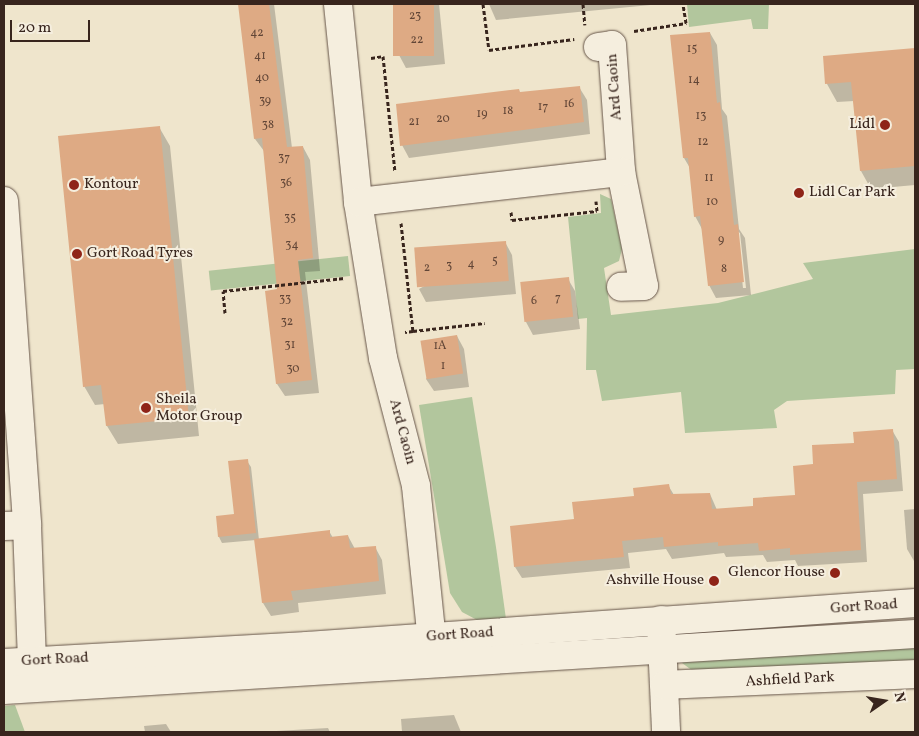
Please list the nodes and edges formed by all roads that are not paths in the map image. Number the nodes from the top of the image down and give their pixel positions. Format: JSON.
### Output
{"nodes":[{"id":1,"x":338,"y":4,"type":"edge"},
{"id":2,"x":588,"y":43,"type":"road end"},
{"id":3,"x":621,"y":172,"type":"junction"},
{"id":4,"x":4,"y":201,"type":"edge"},
{"id":5,"x":358,"y":202,"type":"junction"},
{"id":6,"x":621,"y":287,"type":"dead end"},
{"id":7,"x":15,"y":526,"type":"edge"},
{"id":8,"x":915,"y":603,"type":"edge"},
{"id":9,"x":662,"y":620,"type":"junction"},
{"id":10,"x":915,"y":634,"type":"edge"},
{"id":11,"x":433,"y":650,"type":"junction"},
{"id":12,"x":663,"y":650,"type":"junction"},
{"id":13,"x":33,"y":661,"type":"junction"},
{"id":14,"x":4,"y":662,"type":"edge"},
{"id":15,"x":915,"y":674,"type":"edge"},
{"id":16,"x":665,"y":685,"type":"junction"},
{"id":17,"x":34,"y":688,"type":"junction"},
{"id":18,"x":4,"y":690,"type":"edge"},
{"id":19,"x":666,"y":732,"type":"edge"}],
"edges":[{"from":1,"to":5,"type":"street","name":"Ard Caoin"},
{"from":2,"to":3,"type":"street","name":"Ard Caoin"},
{"from":3,"to":5,"type":"street"},
{"from":3,"to":6,"type":"street","name":"Ard Caoin"},
{"from":4,"to":7,"type":"street"},
{"from":5,"to":11,"type":"street","name":"Ard Caoin"},
{"from":7,"to":13,"type":"street"},
{"from":8,"to":9,"type":"street","name":"Gort Road"},
{"from":9,"to":11,"type":"street","name":"Gort Road"},
{"from":9,"to":12,"type":"street"},
{"from":10,"to":12,"type":"street","name":"Gort Road"},
{"from":11,"to":12,"type":"street","name":"Gort Road"},
{"from":11,"to":13,"type":"street","name":"Gort Road"},
{"from":11,"to":17,"type":"street","name":"Gort Road"},
{"from":12,"to":16,"type":"street"},
{"from":13,"to":14,"type":"street","name":"Gort Road"},
{"from":13,"to":17,"type":"street"},
{"from":15,"to":16,"type":"street","name":"Ashfield Park"},
{"from":16,"to":19,"type":"street"},
{"from":17,"to":18,"type":"street","name":"Gort Road"}]}
